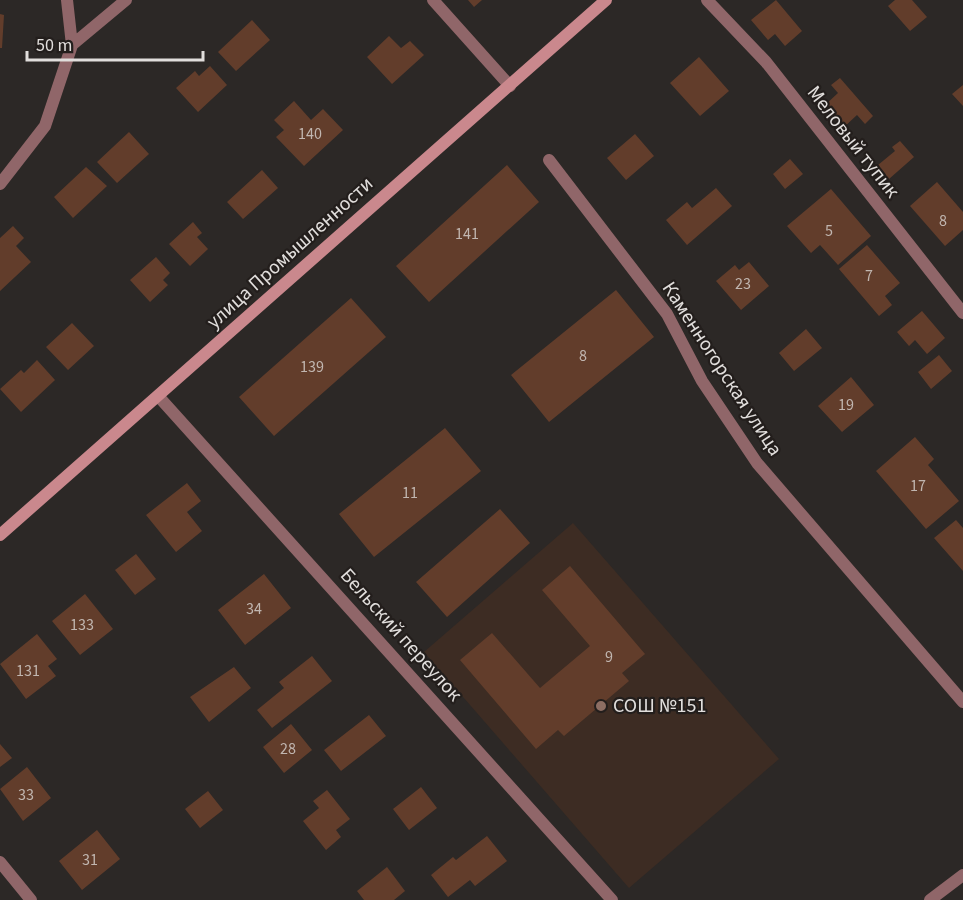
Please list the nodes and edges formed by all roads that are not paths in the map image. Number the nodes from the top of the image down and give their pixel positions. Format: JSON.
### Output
{"nodes":[{"id":1,"x":68,"y":0,"type":"edge"},
{"id":2,"x":126,"y":0,"type":"edge"},
{"id":3,"x":433,"y":0,"type":"edge"},
{"id":4,"x":606,"y":0,"type":"edge"},
{"id":5,"x":707,"y":0,"type":"edge"},
{"id":6,"x":72,"y":45,"type":"junction"},
{"id":7,"x":510,"y":86,"type":"junction"},
{"id":8,"x":549,"y":160,"type":"dead end"},
{"id":9,"x":0,"y":184,"type":"edge"},
{"id":10,"x":963,"y":313,"type":"edge"},
{"id":11,"x":159,"y":397,"type":"junction"},
{"id":12,"x":0,"y":535,"type":"edge"},
{"id":13,"x":963,"y":702,"type":"edge"},
{"id":14,"x":0,"y":862,"type":"edge"},
{"id":15,"x":963,"y":875,"type":"edge"},
{"id":16,"x":31,"y":900,"type":"edge"},
{"id":17,"x":612,"y":900,"type":"edge"},
{"id":18,"x":930,"y":900,"type":"edge"}],
"edges":[{"from":1,"to":6,"type":"street"},
{"from":2,"to":6,"type":"street"},
{"from":3,"to":7,"type":"street"},
{"from":4,"to":7,"type":"main road","name":"улица Промышленности"},
{"from":5,"to":10,"type":"street","name":"Меловый тупик"},
{"from":6,"to":9,"type":"street"},
{"from":7,"to":11,"type":"main road","name":"улица Промышленности"},
{"from":8,"to":13,"type":"street","name":"Каменногорская улица"},
{"from":11,"to":12,"type":"main road","name":"улица Промышленности"},
{"from":11,"to":17,"type":"street","name":"Бельский переулок"},
{"from":14,"to":16,"type":"street"},
{"from":15,"to":18,"type":"street"}]}
